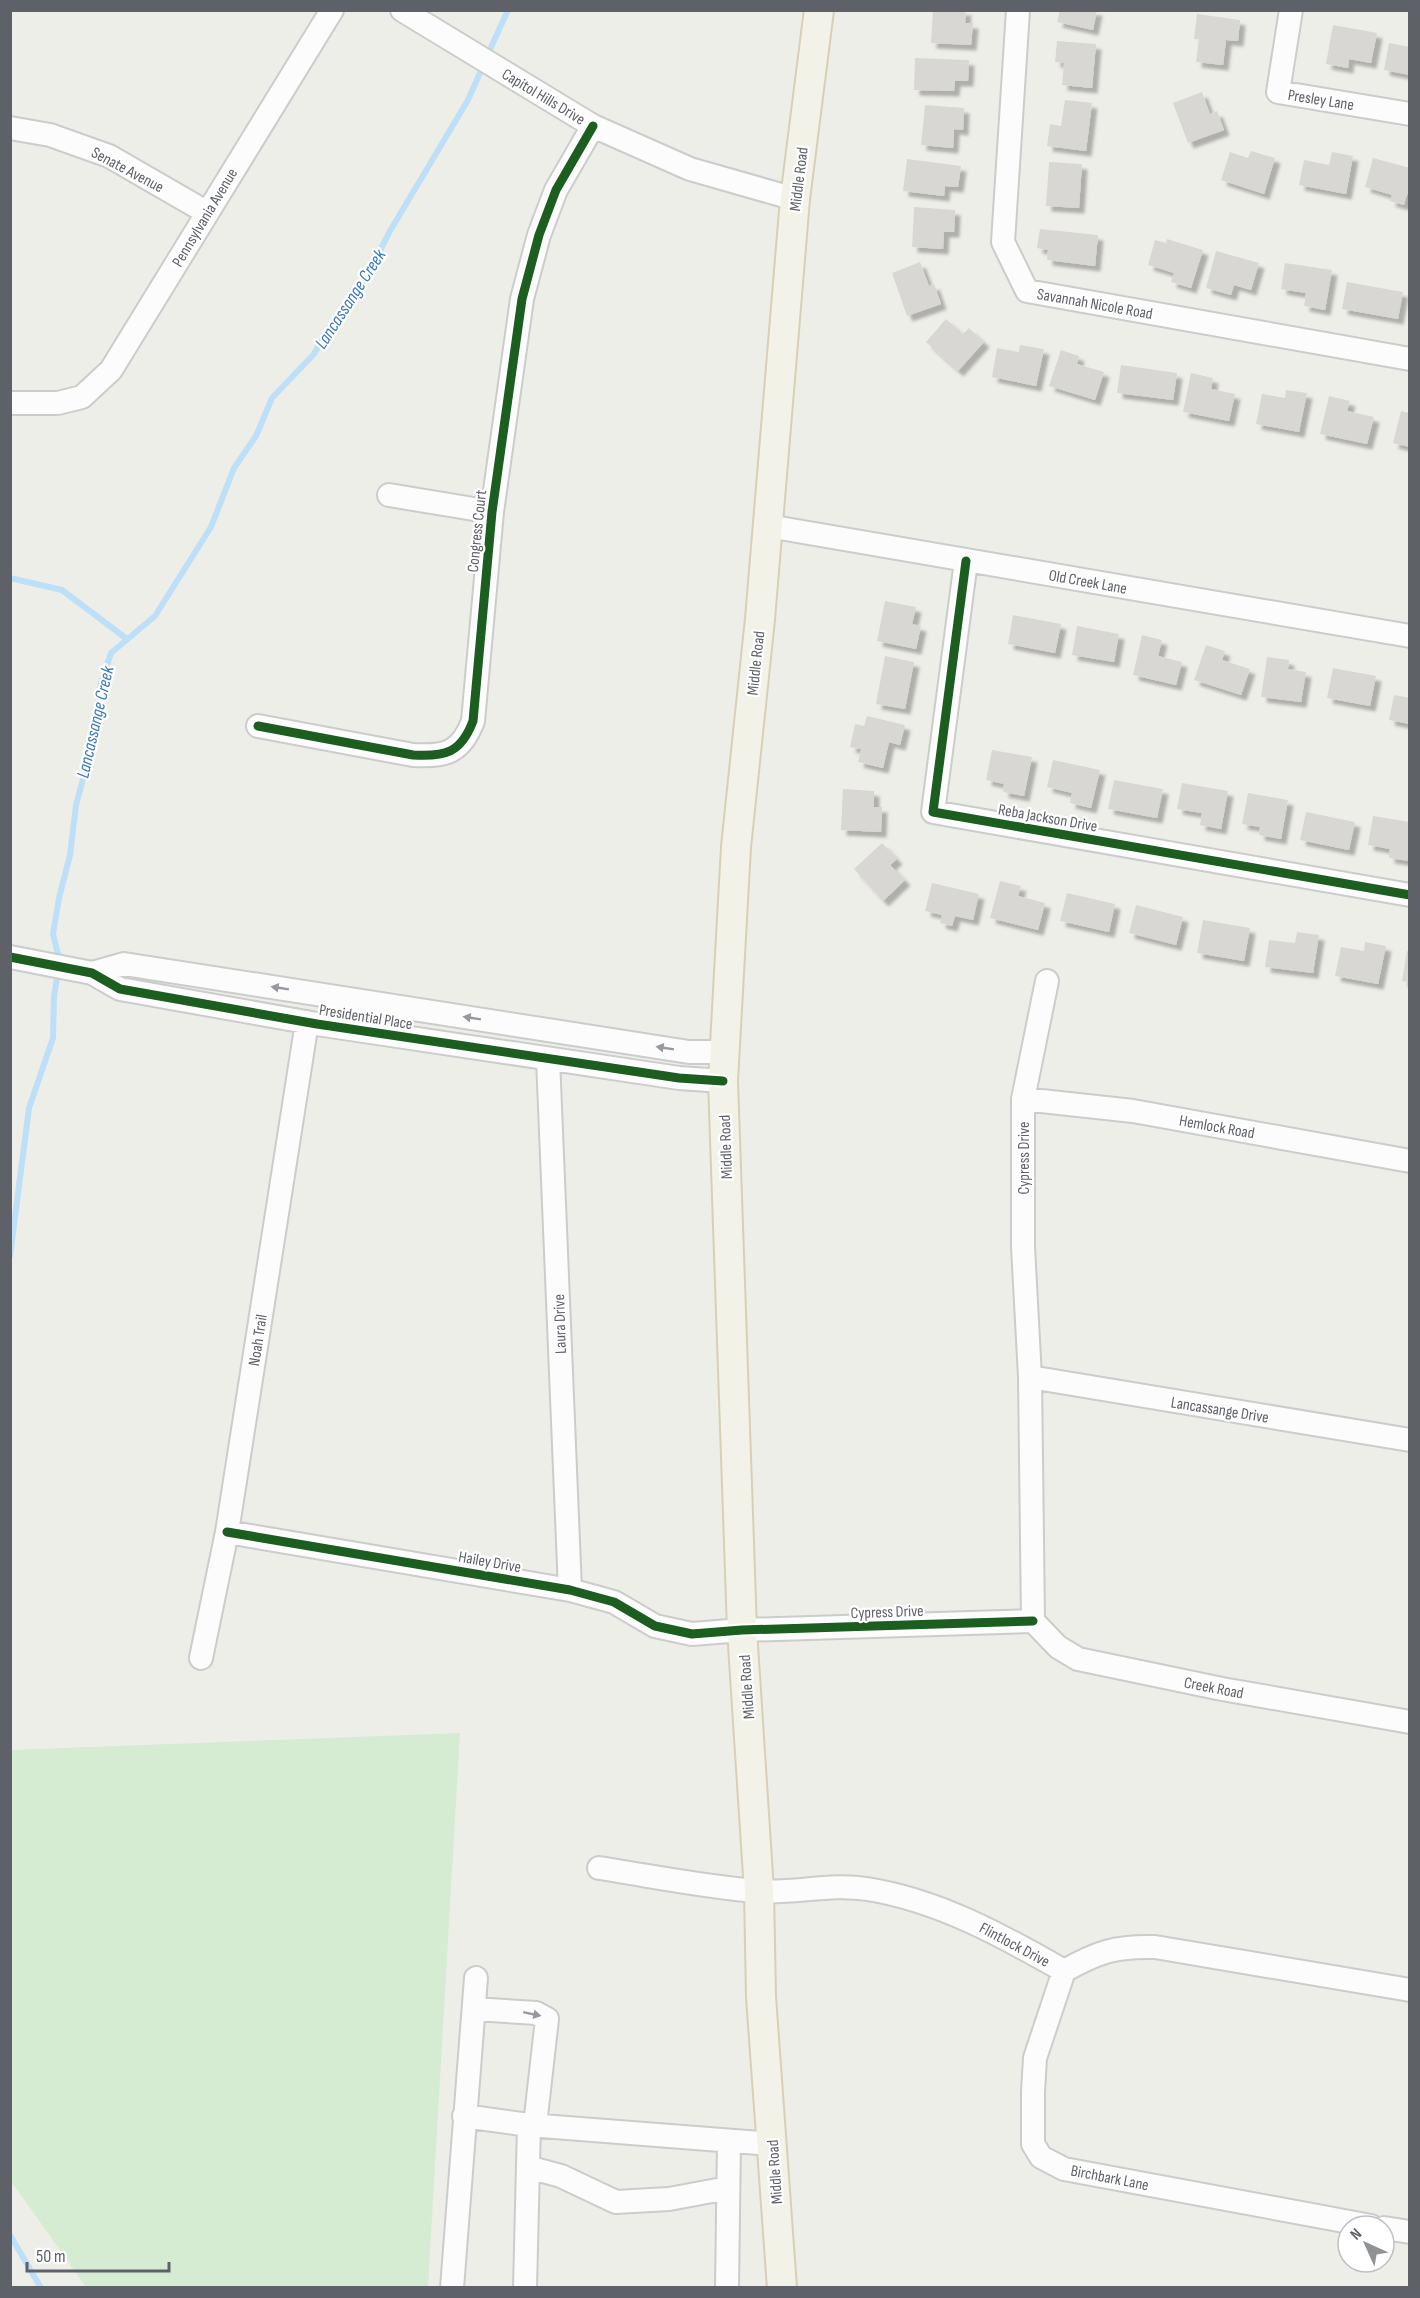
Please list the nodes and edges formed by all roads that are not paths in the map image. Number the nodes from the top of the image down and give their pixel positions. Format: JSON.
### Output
{"nodes":[{"id":1,"x":332,"y":10,"type":"edge"},
{"id":2,"x":402,"y":10,"type":"edge"},
{"id":3,"x":819,"y":10,"type":"edge"},
{"id":4,"x":1018,"y":10,"type":"edge"},
{"id":5,"x":1291,"y":10,"type":"edge"},
{"id":6,"x":1410,"y":114,"type":"edge"},
{"id":7,"x":593,"y":126,"type":"junction"},
{"id":8,"x":10,"y":128,"type":"edge"},
{"id":9,"x":795,"y":199,"type":"junction"},
{"id":10,"x":206,"y":212,"type":"junction"},
{"id":11,"x":1410,"y":358,"type":"edge"},
{"id":12,"x":10,"y":403,"type":"edge"},
{"id":13,"x":389,"y":495,"type":"dead end"},
{"id":14,"x":492,"y":512,"type":"junction"},
{"id":15,"x":768,"y":526,"type":"junction"},
{"id":16,"x":966,"y":561,"type":"junction"},
{"id":17,"x":1410,"y":636,"type":"edge"},
{"id":18,"x":258,"y":726,"type":"dead end"},
{"id":19,"x":1410,"y":895,"type":"edge"},
{"id":20,"x":10,"y":957,"type":"edge"},
{"id":21,"x":82,"y":971,"type":"junction"},
{"id":22,"x":1047,"y":981,"type":"dead end"},
{"id":23,"x":307,"y":1022,"type":"junction"},
{"id":24,"x":723,"y":1052,"type":"junction"},
{"id":25,"x":548,"y":1059,"type":"junction"},
{"id":26,"x":723,"y":1081,"type":"junction"},
{"id":27,"x":1023,"y":1099,"type":"junction"},
{"id":28,"x":1410,"y":1161,"type":"edge"},
{"id":29,"x":1030,"y":1377,"type":"junction"},
{"id":30,"x":1410,"y":1440,"type":"edge"},
{"id":31,"x":227,"y":1532,"type":"junction"},
{"id":32,"x":570,"y":1590,"type":"junction"},
{"id":33,"x":1033,"y":1621,"type":"junction"},
{"id":34,"x":742,"y":1630,"type":"junction"},
{"id":35,"x":201,"y":1658,"type":"dead end"},
{"id":36,"x":1410,"y":1722,"type":"edge"},
{"id":37,"x":599,"y":1868,"type":"dead end"},
{"id":38,"x":759,"y":1891,"type":"junction"},
{"id":39,"x":1064,"y":1971,"type":"junction"},
{"id":40,"x":476,"y":1978,"type":"dead end"},
{"id":41,"x":1410,"y":1990,"type":"edge"},
{"id":42,"x":474,"y":2008,"type":"junction"},
{"id":43,"x":464,"y":2116,"type":"junction"},
{"id":44,"x":532,"y":2125,"type":"junction"},
{"id":45,"x":729,"y":2141,"type":"junction"},
{"id":46,"x":772,"y":2144,"type":"junction"},
{"id":47,"x":528,"y":2167,"type":"junction"},
{"id":48,"x":728,"y":2188,"type":"junction"},
{"id":49,"x":1336,"y":2220,"type":"edge"},
{"id":50,"x":452,"y":2288,"type":"edge"},
{"id":51,"x":525,"y":2288,"type":"edge"},
{"id":52,"x":727,"y":2288,"type":"edge"},
{"id":53,"x":782,"y":2288,"type":"edge"}],
"edges":[{"from":1,"to":10,"type":"street","name":"Pennsylvania Avenue"},
{"from":2,"to":7,"type":"street","name":"Capitol Hills Drive"},
{"from":3,"to":9,"type":"main road","name":"Middle Road"},
{"from":4,"to":11,"type":"street","name":"Savannah Nicole Road"},
{"from":5,"to":6,"type":"street","name":"Presley Lane"},
{"from":7,"to":9,"type":"street","name":"Capitol Hills Drive"},
{"from":7,"to":14,"type":"street","name":"Congress Court"},
{"from":8,"to":10,"type":"street","name":"Senate Avenue"},
{"from":9,"to":15,"type":"main road","name":"Middle Road"},
{"from":10,"to":12,"type":"street","name":"Pennsylvania Avenue"},
{"from":13,"to":14,"type":"street"},
{"from":14,"to":18,"type":"street","name":"Congress Court"},
{"from":15,"to":16,"type":"street","name":"Old Creek Lane"},
{"from":15,"to":24,"type":"main road","name":"Middle Road"},
{"from":16,"to":17,"type":"street","name":"Old Creek Lane"},
{"from":16,"to":19,"type":"street","name":"Reba Jackson Drive"},
{"from":20,"to":21,"type":"street","name":"Presidential Place"},
{"from":21,"to":23,"type":"street","name":"Presidential Place"},
{"from":24,"to":21,"type":"street","name":"Presidential Place","one_way":true},
{"from":22,"to":27,"type":"street","name":"Cypress Drive"},
{"from":23,"to":25,"type":"street","name":"Presidential Place"},
{"from":23,"to":31,"type":"street","name":"Noah Trail"},
{"from":24,"to":26,"type":"main road","name":"Middle Road"},
{"from":25,"to":26,"type":"street","name":"Presidential Place"},
{"from":25,"to":32,"type":"street","name":"Laura Drive"},
{"from":26,"to":34,"type":"main road","name":"Middle Road"},
{"from":27,"to":28,"type":"street","name":"Hemlock Road"},
{"from":27,"to":29,"type":"street","name":"Cypress Drive"},
{"from":29,"to":30,"type":"street","name":"Lancassange Drive"},
{"from":29,"to":33,"type":"street","name":"Cypress Drive"},
{"from":31,"to":32,"type":"street","name":"Hailey Drive"},
{"from":31,"to":35,"type":"street","name":"Noah Trail"},
{"from":32,"to":34,"type":"street","name":"Hailey Drive"},
{"from":33,"to":34,"type":"street","name":"Cypress Drive"},
{"from":33,"to":36,"type":"street","name":"Creek Road"},
{"from":34,"to":38,"type":"main road","name":"Middle Road"},
{"from":37,"to":38,"type":"street","name":"Flintlock Drive"},
{"from":38,"to":39,"type":"street","name":"Flintlock Drive"},
{"from":38,"to":46,"type":"main road","name":"Middle Road"},
{"from":39,"to":41,"type":"street","name":"Flintlock Drive"},
{"from":39,"to":49,"type":"street","name":"Birchbark Lane"},
{"from":40,"to":42,"type":"street"},
{"from":42,"to":43,"type":"street"},
{"from":42,"to":44,"type":"street","one_way":true},
{"from":43,"to":44,"type":"street"},
{"from":43,"to":50,"type":"street"},
{"from":44,"to":45,"type":"street"},
{"from":44,"to":47,"type":"street"},
{"from":45,"to":46,"type":"street"},
{"from":45,"to":48,"type":"street"},
{"from":46,"to":53,"type":"main road","name":"Middle Road"},
{"from":47,"to":48,"type":"street"},
{"from":47,"to":51,"type":"street"},
{"from":48,"to":52,"type":"street"}]}
